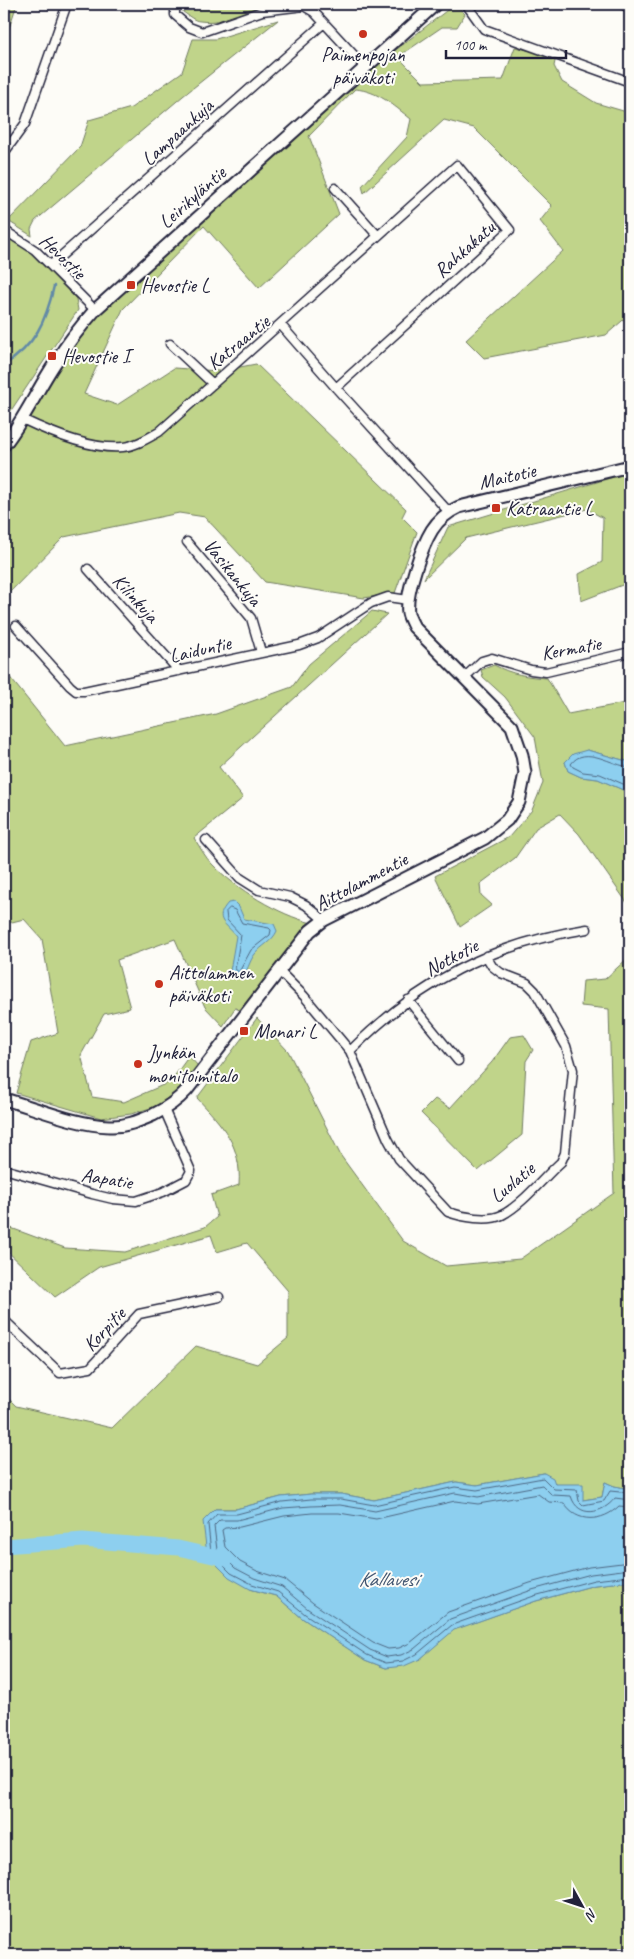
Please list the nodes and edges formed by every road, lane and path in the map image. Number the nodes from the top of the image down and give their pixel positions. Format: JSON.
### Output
{"nodes":[{"id":1,"x":66,"y":4,"type":"edge"},
{"id":2,"x":175,"y":4,"type":"edge"},
{"id":3,"x":436,"y":4,"type":"edge"},
{"id":4,"x":466,"y":4,"type":"edge"},
{"id":5,"x":626,"y":4,"type":"edge"},
{"id":6,"x":630,"y":6,"type":"edge"},
{"id":7,"x":324,"y":23,"type":"junction"},
{"id":8,"x":365,"y":67,"type":"junction"},
{"id":9,"x":630,"y":82,"type":"edge"},
{"id":10,"x":4,"y":153,"type":"edge"},
{"id":11,"x":335,"y":188,"type":"dead end"},
{"id":12,"x":4,"y":230,"type":"edge"},
{"id":13,"x":378,"y":236,"type":"junction"},
{"id":14,"x":51,"y":265,"type":"junction"},
{"id":15,"x":95,"y":310,"type":"junction"},
{"id":16,"x":280,"y":324,"type":"junction"},
{"id":17,"x":170,"y":344,"type":"dead end"},
{"id":18,"x":213,"y":384,"type":"junction"},
{"id":19,"x":336,"y":388,"type":"junction"},
{"id":20,"x":22,"y":419,"type":"junction"},
{"id":21,"x":4,"y":445,"type":"edge"},
{"id":22,"x":630,"y":466,"type":"edge"},
{"id":23,"x":448,"y":511,"type":"junction"},
{"id":24,"x":187,"y":542,"type":"dead end"},
{"id":25,"x":88,"y":569,"type":"dead end"},
{"id":26,"x":408,"y":600,"type":"junction"},
{"id":27,"x":16,"y":626,"type":"dead end"},
{"id":28,"x":261,"y":652,"type":"junction"},
{"id":29,"x":630,"y":652,"type":"edge"},
{"id":30,"x":179,"y":671,"type":"junction"},
{"id":31,"x":465,"y":677,"type":"junction"},
{"id":32,"x":206,"y":840,"type":"dead end"},
{"id":33,"x":324,"y":920,"type":"junction"},
{"id":34,"x":587,"y":929,"type":"dead end"},
{"id":35,"x":486,"y":956,"type":"junction"},
{"id":36,"x":278,"y":970,"type":"junction"},
{"id":37,"x":408,"y":1000,"type":"junction"},
{"id":38,"x":350,"y":1051,"type":"junction"},
{"id":39,"x":458,"y":1061,"type":"dead end"},
{"id":40,"x":4,"y":1099,"type":"edge"},
{"id":41,"x":164,"y":1109,"type":"junction"},
{"id":42,"x":4,"y":1169,"type":"edge"},
{"id":43,"x":219,"y":1297,"type":"dead end"},
{"id":44,"x":4,"y":1320,"type":"edge"}],
"edges":[{"from":1,"to":10,"type":"street"},
{"from":2,"to":7,"type":"street"},
{"from":3,"to":8,"type":"street","name":"Leirikyläntie"},
{"from":4,"to":9,"type":"street"},
{"from":5,"to":6,"type":"street"},
{"from":7,"to":8,"type":"street"},
{"from":7,"to":14,"type":"street","name":"Lampaankuja"},
{"from":8,"to":15,"type":"street","name":"Leirikyläntie"},
{"from":11,"to":13,"type":"street"},
{"from":12,"to":14,"type":"street","name":"Hevostie"},
{"from":13,"to":16,"type":"street","name":"Rahkakatu"},
{"from":13,"to":19,"type":"street","name":"Rahkakatu"},
{"from":14,"to":15,"type":"street","name":"Hevostie"},
{"from":15,"to":20,"type":"street","name":"Leirikyläntie"},
{"from":16,"to":18,"type":"street","name":"Katraantie"},
{"from":16,"to":19,"type":"street","name":"Katraantie"},
{"from":17,"to":18,"type":"street"},
{"from":18,"to":20,"type":"street","name":"Katraantie"},
{"from":19,"to":23,"type":"street","name":"Katraantie"},
{"from":20,"to":21,"type":"street","name":"Leirikyläntie"},
{"from":22,"to":23,"type":"street","name":"Maitotie"},
{"from":23,"to":26,"type":"street","name":"Aittolammentie"},
{"from":24,"to":28,"type":"street","name":"Vasikankuja"},
{"from":25,"to":30,"type":"street","name":"Kilinkuja"},
{"from":26,"to":28,"type":"street","name":"Laiduntie"},
{"from":26,"to":31,"type":"street","name":"Aittolammentie"},
{"from":27,"to":30,"type":"street","name":"Laiduntie"},
{"from":28,"to":30,"type":"street","name":"Laiduntie"},
{"from":29,"to":31,"type":"street","name":"Kermatie"},
{"from":31,"to":33,"type":"street","name":"Aittolammentie"},
{"from":32,"to":33,"type":"street"},
{"from":33,"to":36,"type":"street","name":"Aittolammentie"},
{"from":34,"to":35,"type":"street","name":"Notkotie"},
{"from":35,"to":37,"type":"street","name":"Notkotie"},
{"from":35,"to":38,"type":"street","name":"Luolatie"},
{"from":36,"to":38,"type":"street","name":"Luolatie"},
{"from":36,"to":41,"type":"street","name":"Aittolammentie"},
{"from":37,"to":38,"type":"street","name":"Notkotie"},
{"from":37,"to":39,"type":"street"},
{"from":40,"to":41,"type":"street","name":"Aittolammentie"},
{"from":41,"to":42,"type":"street","name":"Aapatie"},
{"from":43,"to":44,"type":"street","name":"Korpitie"}]}
